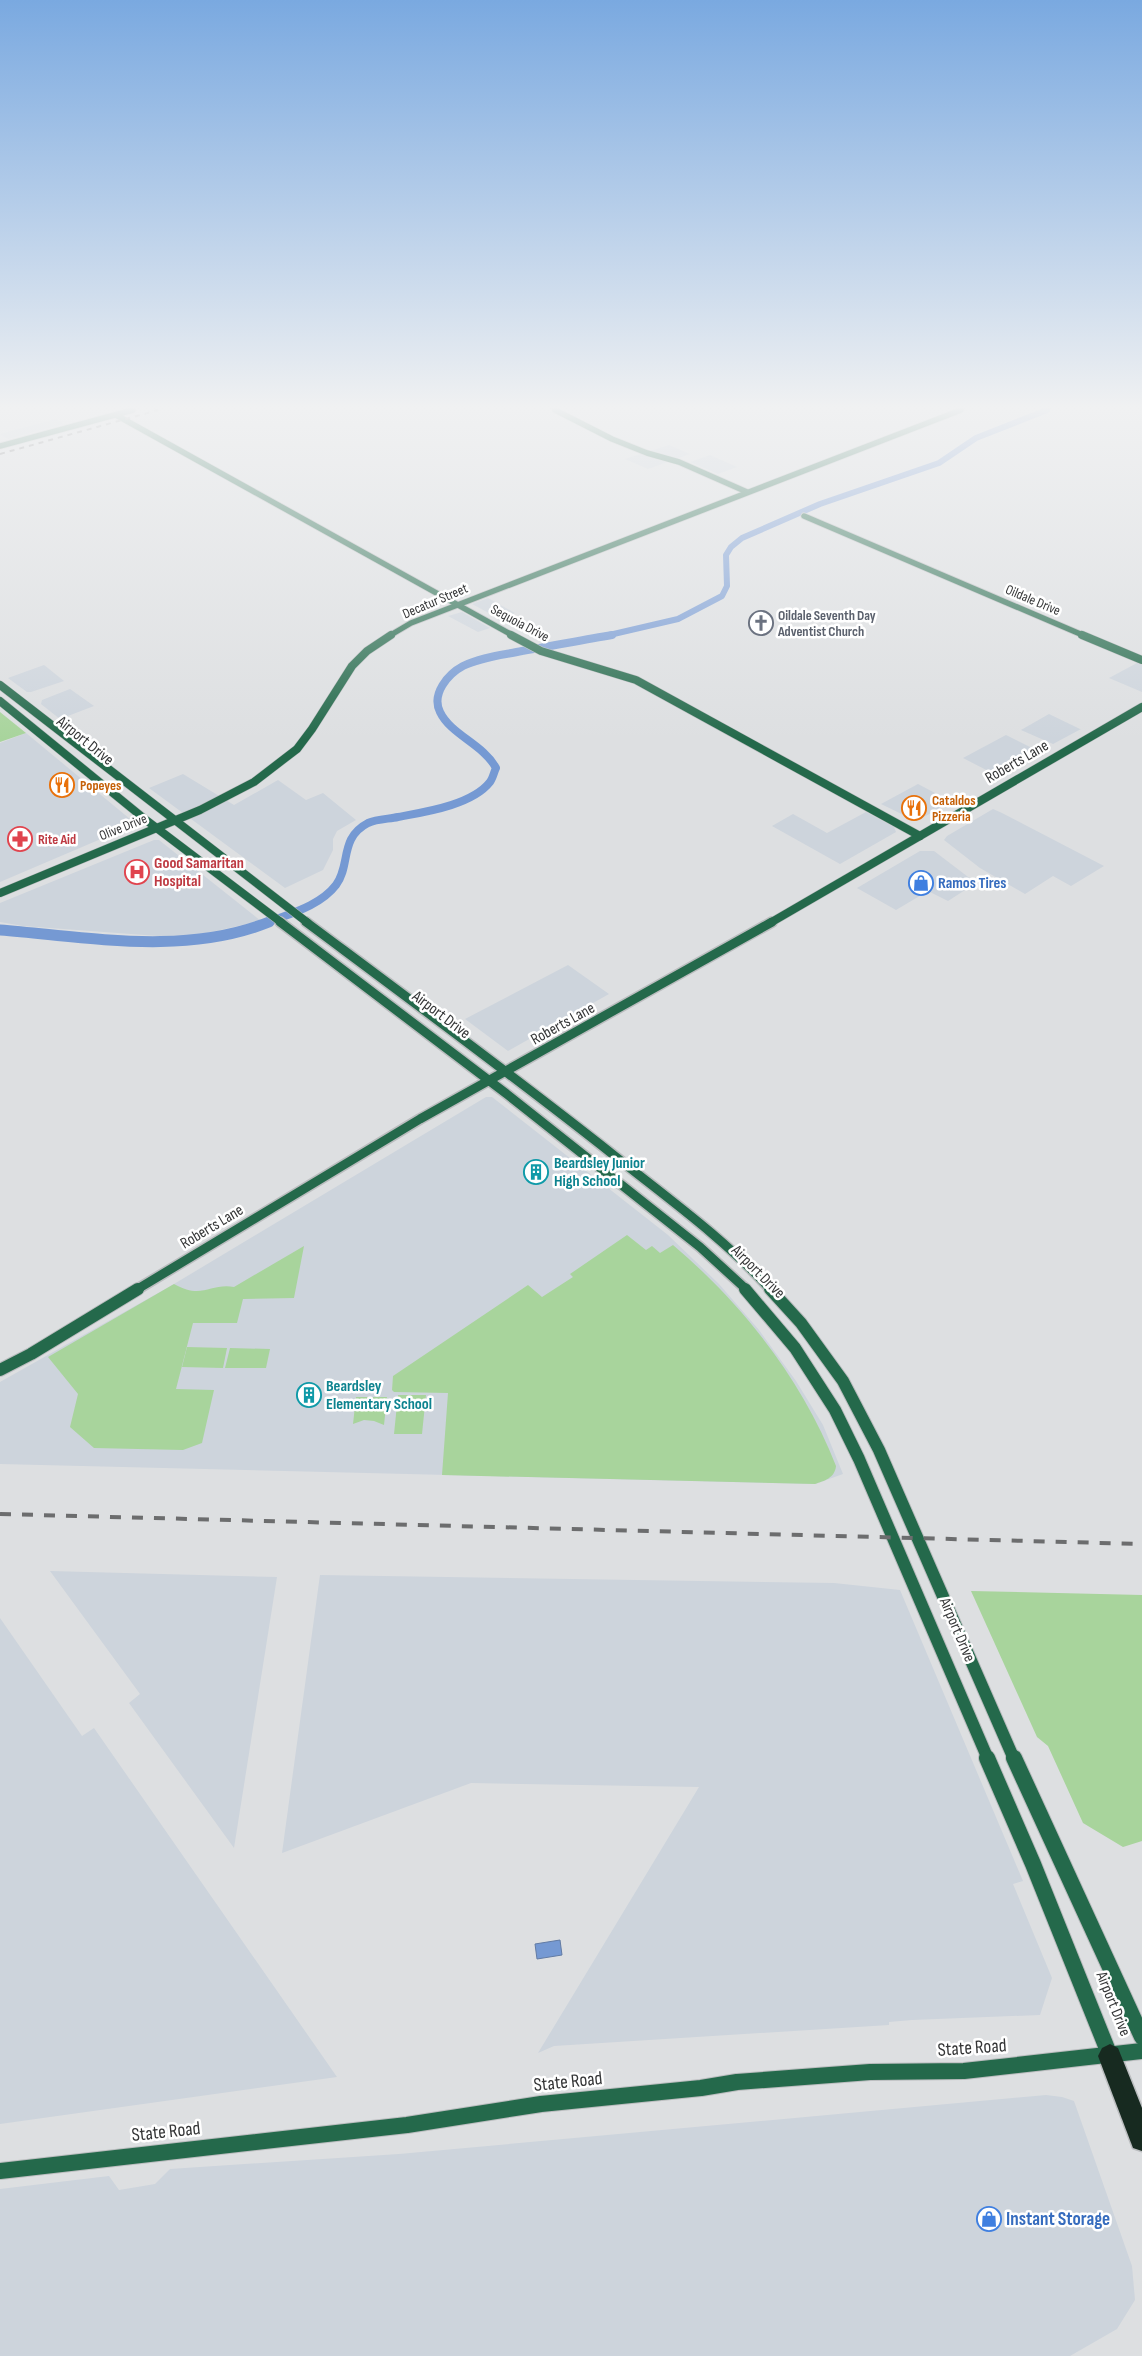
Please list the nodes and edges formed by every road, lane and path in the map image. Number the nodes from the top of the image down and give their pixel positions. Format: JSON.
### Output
{"nodes":[{"id":1,"x":306,"y":520,"type":"edge"},
{"id":2,"x":676,"y":520,"type":"edge"},
{"id":3,"x":813,"y":520,"type":"edge"},
{"id":4,"x":458,"y":604,"type":"junction"},
{"id":5,"x":1142,"y":660,"type":"edge"},
{"id":6,"x":0,"y":685,"type":"edge"},
{"id":7,"x":0,"y":701,"type":"edge"},
{"id":8,"x":1142,"y":707,"type":"edge"},
{"id":9,"x":173,"y":821,"type":"junction"},
{"id":10,"x":157,"y":828,"type":"junction"},
{"id":11,"x":920,"y":836,"type":"junction"},
{"id":12,"x":0,"y":893,"type":"edge"},
{"id":13,"x":508,"y":1072,"type":"junction"},
{"id":14,"x":491,"y":1081,"type":"junction"},
{"id":15,"x":0,"y":1370,"type":"edge"},
{"id":16,"x":1142,"y":2037,"type":"edge"},
{"id":17,"x":1142,"y":2051,"type":"edge"},
{"id":18,"x":1110,"y":2056,"type":"junction"},
{"id":19,"x":1142,"y":2139,"type":"edge"},
{"id":20,"x":0,"y":2171,"type":"edge"}],
"edges":[{"from":1,"to":4,"type":"main road","name":"Sequoia Drive"},
{"from":2,"to":4,"type":"main road","name":"Decatur Street"},
{"from":3,"to":5,"type":"main road","name":"Oildale Drive"},
{"from":4,"to":9,"type":"main road","name":"Decatur Street"},
{"from":4,"to":11,"type":"main road","name":"Sequoia Drive"},
{"from":6,"to":9,"type":"main road","name":"Airport Drive"},
{"from":7,"to":10,"type":"main road","name":"Airport Drive"},
{"from":8,"to":11,"type":"main road","name":"Roberts Lane"},
{"from":9,"to":10,"type":"main road","name":"Olive Drive"},
{"from":9,"to":13,"type":"main road","name":"Airport Drive"},
{"from":10,"to":12,"type":"main road","name":"Olive Drive"},
{"from":10,"to":14,"type":"main road","name":"Airport Drive"},
{"from":11,"to":13,"type":"main road","name":"Roberts Lane"},
{"from":13,"to":14,"type":"main road","name":"Roberts Lane"},
{"from":13,"to":16,"type":"main road","name":"Airport Drive"},
{"from":14,"to":15,"type":"main road","name":"Roberts Lane"},
{"from":14,"to":18,"type":"main road","name":"Airport Drive"},
{"from":17,"to":18,"type":"main road","name":"State Road"},
{"from":18,"to":19,"type":"highway","name":"Airport Drive"},
{"from":18,"to":20,"type":"main road","name":"State Road"}]}
